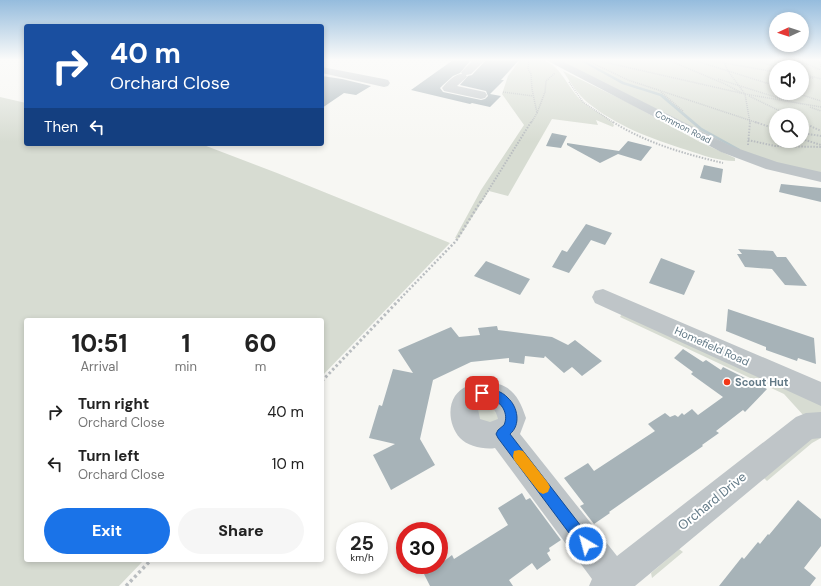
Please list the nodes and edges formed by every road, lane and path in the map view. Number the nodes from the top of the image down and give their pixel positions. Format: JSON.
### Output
{"nodes":[{"id":1,"x":449,"y":87,"type":"edge"},
{"id":2,"x":532,"y":87,"type":"edge"},
{"id":3,"x":545,"y":87,"type":"edge"},
{"id":4,"x":572,"y":87,"type":"edge"},
{"id":5,"x":602,"y":87,"type":"edge"},
{"id":6,"x":649,"y":87,"type":"edge"},
{"id":7,"x":716,"y":87,"type":"edge"},
{"id":8,"x":732,"y":87,"type":"edge"},
{"id":9,"x":741,"y":87,"type":"edge"},
{"id":10,"x":744,"y":87,"type":"edge"},
{"id":11,"x":660,"y":91,"type":"junction"},
{"id":12,"x":503,"y":92,"type":"dead end"},
{"id":13,"x":746,"y":94,"type":"junction"},
{"id":14,"x":481,"y":95,"type":"dead end"},
{"id":15,"x":533,"y":96,"type":"junction"},
{"id":16,"x":809,"y":97,"type":"edge"},
{"id":17,"x":821,"y":100,"type":"edge"},
{"id":18,"x":803,"y":105,"type":"junction"},
{"id":19,"x":821,"y":107,"type":"edge"},
{"id":20,"x":774,"y":108,"type":"edge"},
{"id":21,"x":821,"y":111,"type":"edge"},
{"id":22,"x":684,"y":112,"type":"dead end"},
{"id":23,"x":537,"y":113,"type":"junction"},
{"id":24,"x":750,"y":121,"type":"junction"},
{"id":25,"x":809,"y":125,"type":"edge"},
{"id":26,"x":769,"y":127,"type":"edge"},
{"id":27,"x":821,"y":131,"type":"edge"},
{"id":28,"x":809,"y":134,"type":"edge"},
{"id":29,"x":821,"y":136,"type":"edge"},
{"id":30,"x":748,"y":140,"type":"junction"},
{"id":31,"x":809,"y":142,"type":"edge"},
{"id":32,"x":821,"y":146,"type":"edge"},
{"id":33,"x":750,"y":153,"type":"junction"},
{"id":34,"x":813,"y":176,"type":"edge"},
{"id":35,"x":821,"y":194,"type":"edge"},
{"id":36,"x":603,"y":297,"type":"dead end"},
{"id":37,"x":324,"y":379,"type":"edge"},
{"id":38,"x":821,"y":394,"type":"edge"},
{"id":39,"x":821,"y":425,"type":"edge"},
{"id":40,"x":502,"y":434,"type":"dead end"},
{"id":41,"x":149,"y":562,"type":"edge"},
{"id":42,"x":610,"y":583,"type":"edge"},
{"id":43,"x":126,"y":586,"type":"edge"}],
"edges":[{"from":1,"to":14,"type":"street"},
{"from":2,"to":15,"type":"path"},
{"from":3,"to":23,"type":"path"},
{"from":4,"to":33,"type":"path"},
{"from":5,"to":33,"type":"street","name":"Common Road"},
{"from":6,"to":11,"type":"path"},
{"from":7,"to":13,"type":"path"},
{"from":8,"to":13,"type":"path"},
{"from":9,"to":13,"type":"path"},
{"from":10,"to":18,"type":"path"},
{"from":11,"to":22,"type":"path"},
{"from":11,"to":24,"type":"path"},
{"from":12,"to":15,"type":"path"},
{"from":13,"to":18,"type":"path"},
{"from":13,"to":20,"type":"path"},
{"from":13,"to":24,"type":"path"},
{"from":15,"to":23,"type":"path"},
{"from":16,"to":17,"type":"path"},
{"from":18,"to":19,"type":"path"},
{"from":18,"to":21,"type":"path"},
{"from":23,"to":37,"type":"path"},
{"from":24,"to":26,"type":"path"},
{"from":24,"to":30,"type":"path"},
{"from":25,"to":27,"type":"path"},
{"from":28,"to":29,"type":"path"},
{"from":30,"to":32,"type":"path"},
{"from":30,"to":33,"type":"path"},
{"from":31,"to":32,"type":"path"},
{"from":33,"to":34,"type":"street","name":"Common Road"},
{"from":34,"to":35,"type":"street"},
{"from":36,"to":38,"type":"street","name":"Homefield Road"},
{"from":39,"to":42,"type":"street","name":"Orchard Drive"},
{"from":40,"to":42,"type":"street"},
{"from":41,"to":43,"type":"path"}]}
